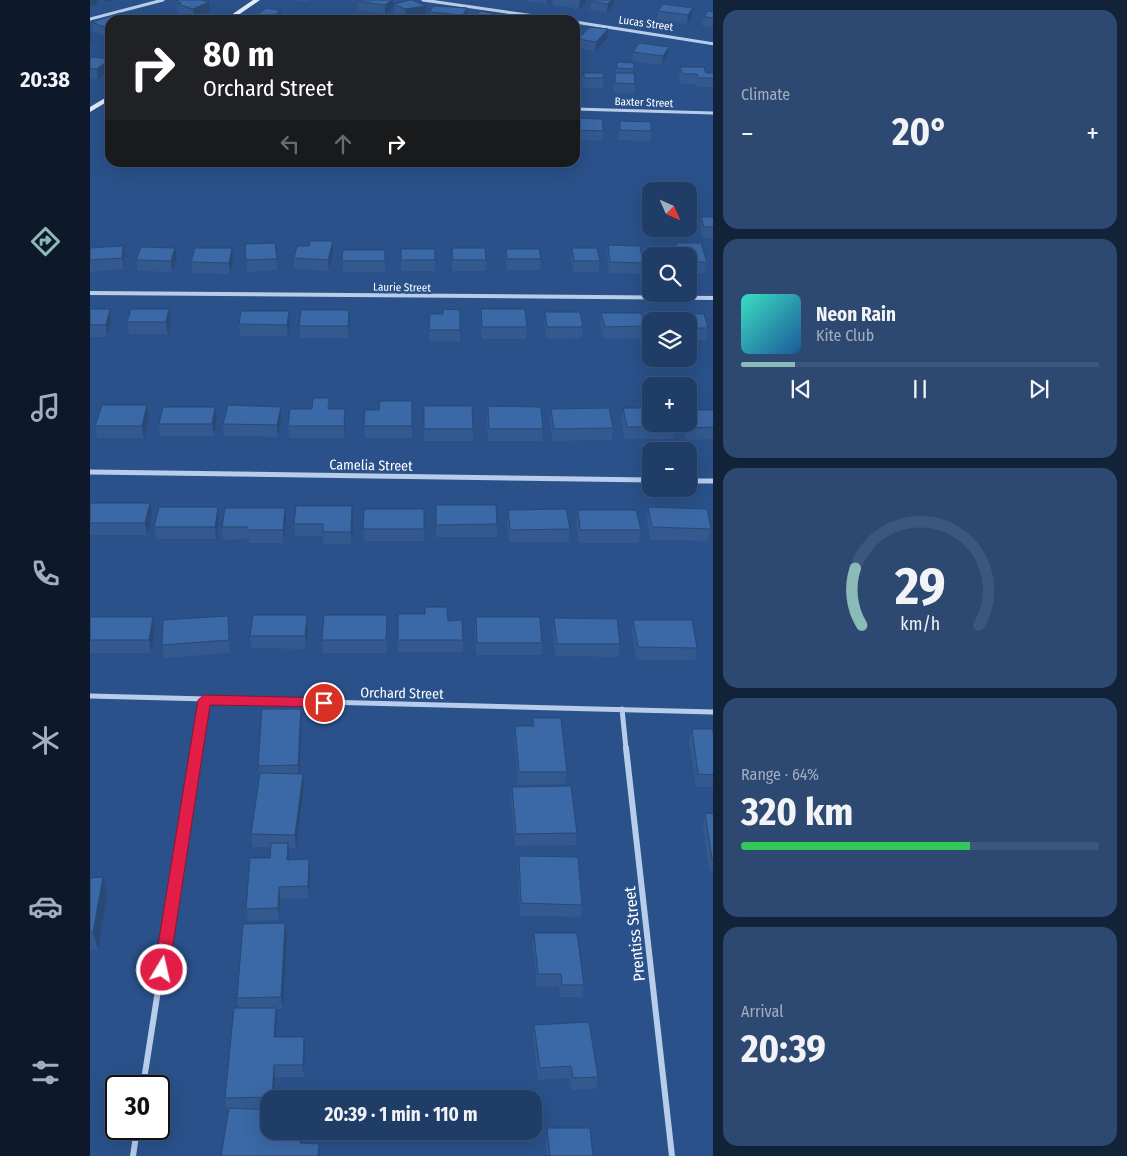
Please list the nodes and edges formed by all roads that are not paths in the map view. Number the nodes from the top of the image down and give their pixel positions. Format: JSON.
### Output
{"nodes":[{"id":1,"x":163,"y":0,"type":"edge"},
{"id":2,"x":257,"y":0,"type":"edge"},
{"id":3,"x":423,"y":0,"type":"edge"},
{"id":4,"x":105,"y":15,"type":"edge"},
{"id":5,"x":105,"y":15,"type":"edge"},
{"id":6,"x":234,"y":15,"type":"edge"},
{"id":7,"x":527,"y":15,"type":"edge"},
{"id":8,"x":90,"y":19,"type":"edge"},
{"id":9,"x":580,"y":23,"type":"edge"},
{"id":10,"x":713,"y":44,"type":"edge"},
{"id":11,"x":105,"y":100,"type":"edge"},
{"id":12,"x":580,"y":109,"type":"edge"},
{"id":13,"x":90,"y":110,"type":"edge"},
{"id":14,"x":713,"y":113,"type":"edge"},
{"id":15,"x":90,"y":293,"type":"edge"},
{"id":16,"x":713,"y":298,"type":"edge"},
{"id":17,"x":90,"y":472,"type":"edge"},
{"id":18,"x":642,"y":480,"type":"edge"},
{"id":19,"x":697,"y":481,"type":"edge"},
{"id":20,"x":713,"y":481,"type":"edge"},
{"id":21,"x":90,"y":696,"type":"edge"},
{"id":22,"x":204,"y":700,"type":"junction"},
{"id":23,"x":622,"y":709,"type":"junction"},
{"id":24,"x":713,"y":712,"type":"edge"},
{"id":25,"x":146,"y":1075,"type":"edge"},
{"id":26,"x":135,"y":1140,"type":"edge"},
{"id":27,"x":132,"y":1156,"type":"edge"},
{"id":28,"x":672,"y":1156,"type":"edge"}],
"edges":[{"from":1,"to":5,"type":"street"},
{"from":2,"to":6,"type":"street"},
{"from":3,"to":7,"type":"street"},
{"from":4,"to":8,"type":"street"},
{"from":9,"to":10,"type":"street","name":"Lucas Street"},
{"from":11,"to":13,"type":"street"},
{"from":12,"to":14,"type":"street","name":"Baxter Street"},
{"from":15,"to":16,"type":"street","name":"Laurie Street"},
{"from":17,"to":18,"type":"street","name":"Camelia Street"},
{"from":19,"to":20,"type":"street"},
{"from":21,"to":22,"type":"street","name":"Orchard Street"},
{"from":22,"to":23,"type":"street","name":"Orchard Street"},
{"from":22,"to":25,"type":"street"},
{"from":23,"to":24,"type":"street","name":"Orchard Street"},
{"from":23,"to":28,"type":"street","name":"Prentiss Street"},
{"from":26,"to":27,"type":"street"}]}
